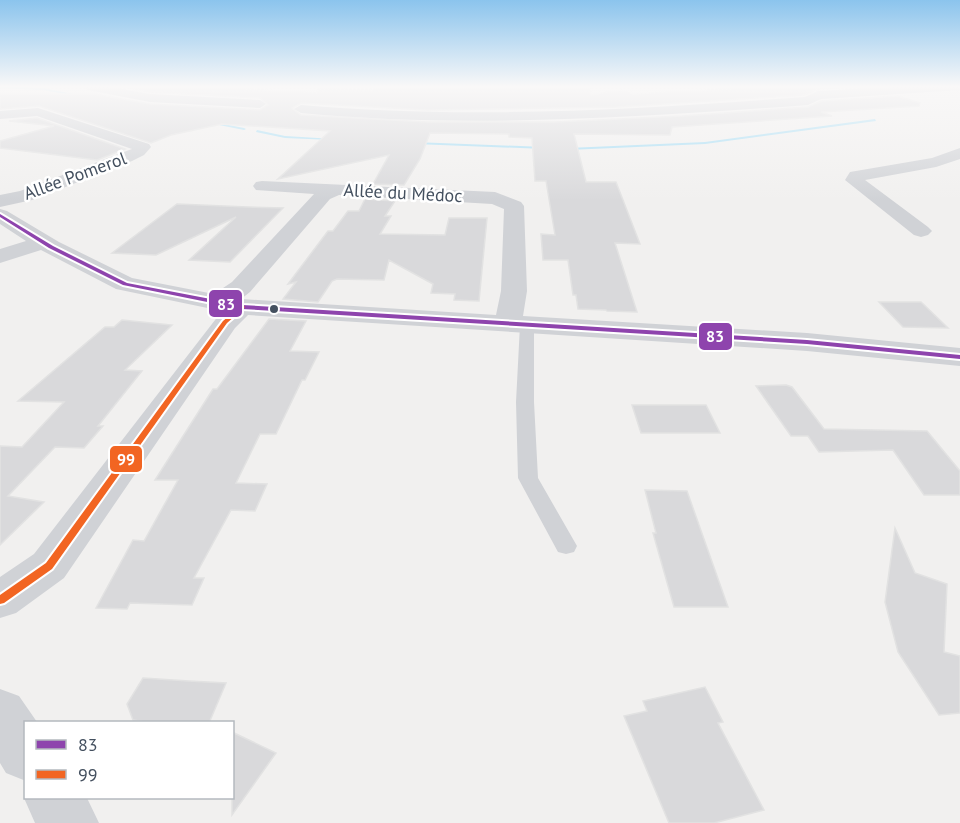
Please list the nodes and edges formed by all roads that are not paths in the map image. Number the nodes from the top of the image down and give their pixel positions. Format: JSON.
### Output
{"nodes":[{"id":1,"x":75,"y":124,"type":"edge"},
{"id":2,"x":960,"y":153,"type":"edge"},
{"id":3,"x":936,"y":162,"type":"junction"},
{"id":4,"x":960,"y":168,"type":"edge"},
{"id":5,"x":262,"y":186,"type":"dead end"},
{"id":6,"x":336,"y":189,"type":"junction"},
{"id":7,"x":0,"y":201,"type":"edge"},
{"id":8,"x":0,"y":215,"type":"edge"},
{"id":9,"x":921,"y":231,"type":"dead end"},
{"id":10,"x":45,"y":242,"type":"junction"},
{"id":11,"x":0,"y":256,"type":"edge"},
{"id":12,"x":230,"y":305,"type":"junction"},
{"id":13,"x":517,"y":324,"type":"junction"},
{"id":14,"x":960,"y":357,"type":"edge"},
{"id":15,"x":566,"y":546,"type":"dead end"},
{"id":16,"x":0,"y":600,"type":"edge"},
{"id":17,"x":0,"y":714,"type":"edge"},
{"id":18,"x":24,"y":751,"type":"edge"},
{"id":19,"x":54,"y":799,"type":"edge"},
{"id":20,"x":69,"y":823,"type":"edge"}],
"edges":[{"from":1,"to":7,"type":"street","name":"Allée Pomerol"},
{"from":2,"to":3,"type":"street"},
{"from":3,"to":4,"type":"street"},
{"from":3,"to":9,"type":"street"},
{"from":5,"to":6,"type":"street"},
{"from":6,"to":12,"type":"street","name":"Allée du Médoc"},
{"from":6,"to":13,"type":"street","name":"Allée du Médoc"},
{"from":8,"to":10,"type":"street"},
{"from":10,"to":11,"type":"street"},
{"from":10,"to":12,"type":"street"},
{"from":12,"to":13,"type":"street"},
{"from":12,"to":16,"type":"street","name":"Allée du Médoc"},
{"from":13,"to":14,"type":"street"},
{"from":13,"to":15,"type":"lane"},
{"from":17,"to":18,"type":"street"},
{"from":19,"to":20,"type":"street"}]}
